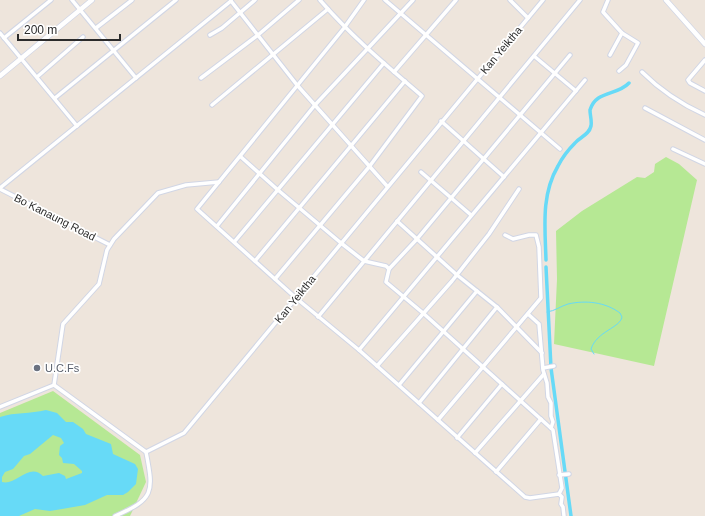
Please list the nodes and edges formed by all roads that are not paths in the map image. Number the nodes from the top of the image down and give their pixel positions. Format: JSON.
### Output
{"nodes":[{"id":1,"x":51,"y":0,"type":"edge"},
{"id":2,"x":72,"y":0,"type":"edge"},
{"id":3,"x":92,"y":0,"type":"edge"},
{"id":4,"x":132,"y":0,"type":"edge"},
{"id":5,"x":176,"y":0,"type":"edge"},
{"id":6,"x":255,"y":0,"type":"edge"},
{"id":7,"x":299,"y":0,"type":"edge"},
{"id":8,"x":320,"y":0,"type":"edge"},
{"id":9,"x":364,"y":0,"type":"edge"},
{"id":10,"x":387,"y":0,"type":"edge"},
{"id":11,"x":412,"y":0,"type":"edge"},
{"id":12,"x":456,"y":0,"type":"edge"},
{"id":13,"x":510,"y":0,"type":"edge"},
{"id":14,"x":543,"y":0,"type":"edge"},
{"id":15,"x":580,"y":0,"type":"edge"},
{"id":16,"x":608,"y":0,"type":"edge"},
{"id":17,"x":666,"y":0,"type":"edge"},
{"id":18,"x":230,"y":1,"type":"edge"},
{"id":19,"x":328,"y":9,"type":"junction"},
{"id":20,"x":80,"y":10,"type":"junction"},
{"id":21,"x":240,"y":12,"type":"junction"},
{"id":22,"x":401,"y":13,"type":"junction"},
{"id":23,"x":528,"y":18,"type":"junction"},
{"id":24,"x":96,"y":28,"type":"junction"},
{"id":25,"x":344,"y":28,"type":"junction"},
{"id":26,"x":0,"y":33,"type":"edge"},
{"id":27,"x":622,"y":33,"type":"junction"},
{"id":28,"x":210,"y":35,"type":"dead end"},
{"id":29,"x":258,"y":35,"type":"junction"},
{"id":30,"x":426,"y":35,"type":"junction"},
{"id":31,"x":4,"y":38,"type":"junction"},
{"id":32,"x":83,"y":38,"type":"dead end"},
{"id":33,"x":705,"y":44,"type":"edge"},
{"id":34,"x":367,"y":50,"type":"junction"},
{"id":35,"x":114,"y":52,"type":"junction"},
{"id":36,"x":570,"y":55,"type":"dead end"},
{"id":37,"x":610,"y":55,"type":"dead end"},
{"id":38,"x":274,"y":56,"type":"junction"},
{"id":39,"x":534,"y":56,"type":"junction"},
{"id":40,"x":21,"y":59,"type":"junction"},
{"id":41,"x":705,"y":60,"type":"edge"},
{"id":42,"x":384,"y":63,"type":"junction"},
{"id":43,"x":619,"y":71,"type":"dead end"},
{"id":44,"x":394,"y":72,"type":"junction"},
{"id":45,"x":555,"y":72,"type":"junction"},
{"id":46,"x":642,"y":72,"type":"dead end"},
{"id":47,"x":0,"y":76,"type":"edge"},
{"id":48,"x":37,"y":78,"type":"junction"},
{"id":49,"x":136,"y":78,"type":"junction"},
{"id":50,"x":201,"y":78,"type":"dead end"},
{"id":51,"x":477,"y":79,"type":"junction"},
{"id":52,"x":585,"y":80,"type":"dead end"},
{"id":53,"x":405,"y":82,"type":"junction"},
{"id":54,"x":297,"y":85,"type":"junction"},
{"id":55,"x":576,"y":91,"type":"junction"},
{"id":56,"x":705,"y":91,"type":"edge"},
{"id":57,"x":55,"y":98,"type":"junction"},
{"id":58,"x":498,"y":98,"type":"junction"},
{"id":59,"x":212,"y":105,"type":"dead end"},
{"id":60,"x":315,"y":105,"type":"junction"},
{"id":61,"x":645,"y":108,"type":"dead end"},
{"id":62,"x":705,"y":115,"type":"edge"},
{"id":63,"x":519,"y":116,"type":"junction"},
{"id":64,"x":441,"y":121,"type":"junction"},
{"id":65,"x":333,"y":125,"type":"junction"},
{"id":66,"x":77,"y":126,"type":"junction"},
{"id":67,"x":540,"y":133,"type":"junction"},
{"id":68,"x":705,"y":140,"type":"edge"},
{"id":69,"x":462,"y":141,"type":"junction"},
{"id":70,"x":350,"y":145,"type":"junction"},
{"id":71,"x":560,"y":149,"type":"dead end"},
{"id":72,"x":673,"y":149,"type":"dead end"},
{"id":73,"x":241,"y":157,"type":"junction"},
{"id":74,"x":483,"y":159,"type":"junction"},
{"id":75,"x":705,"y":164,"type":"edge"},
{"id":76,"x":369,"y":167,"type":"junction"},
{"id":77,"x":421,"y":172,"type":"dead end"},
{"id":78,"x":260,"y":173,"type":"junction"},
{"id":79,"x":504,"y":177,"type":"junction"},
{"id":80,"x":430,"y":180,"type":"junction"},
{"id":81,"x":219,"y":182,"type":"junction"},
{"id":82,"x":387,"y":186,"type":"junction"},
{"id":83,"x":0,"y":188,"type":"edge"},
{"id":84,"x":519,"y":189,"type":"dead end"},
{"id":85,"x":278,"y":190,"type":"junction"},
{"id":86,"x":450,"y":198,"type":"junction"},
{"id":87,"x":299,"y":209,"type":"junction"},
{"id":88,"x":471,"y":215,"type":"junction"},
{"id":89,"x":398,"y":221,"type":"junction"},
{"id":90,"x":217,"y":226,"type":"junction"},
{"id":91,"x":320,"y":226,"type":"junction"},
{"id":92,"x":506,"y":235,"type":"dead end"},
{"id":93,"x":417,"y":240,"type":"junction"},
{"id":94,"x":235,"y":241,"type":"junction"},
{"id":95,"x":341,"y":243,"type":"junction"},
{"id":96,"x":110,"y":245,"type":"junction"},
{"id":97,"x":437,"y":257,"type":"junction"},
{"id":98,"x":255,"y":261,"type":"junction"},
{"id":99,"x":364,"y":261,"type":"junction"},
{"id":100,"x":389,"y":269,"type":"junction"},
{"id":101,"x":457,"y":275,"type":"junction"},
{"id":102,"x":275,"y":280,"type":"junction"},
{"id":103,"x":477,"y":291,"type":"junction"},
{"id":104,"x":404,"y":297,"type":"junction"},
{"id":105,"x":296,"y":298,"type":"junction"},
{"id":106,"x":497,"y":307,"type":"junction"},
{"id":107,"x":423,"y":313,"type":"junction"},
{"id":108,"x":528,"y":314,"type":"junction"},
{"id":109,"x":318,"y":317,"type":"junction"},
{"id":110,"x":516,"y":327,"type":"junction"},
{"id":111,"x":443,"y":332,"type":"junction"},
{"id":112,"x":463,"y":349,"type":"junction"},
{"id":113,"x":359,"y":350,"type":"junction"},
{"id":114,"x":542,"y":353,"type":"junction"},
{"id":115,"x":377,"y":366,"type":"junction"},
{"id":116,"x":554,"y":366,"type":"dead end"},
{"id":117,"x":483,"y":367,"type":"junction"},
{"id":118,"x":545,"y":368,"type":"junction"},
{"id":119,"x":544,"y":374,"type":"junction"},
{"id":120,"x":502,"y":384,"type":"junction"},
{"id":121,"x":54,"y":385,"type":"junction"},
{"id":122,"x":399,"y":385,"type":"junction"},
{"id":123,"x":520,"y":401,"type":"junction"},
{"id":124,"x":419,"y":403,"type":"junction"},
{"id":125,"x":0,"y":407,"type":"edge"},
{"id":126,"x":541,"y":419,"type":"junction"},
{"id":127,"x":438,"y":420,"type":"junction"},
{"id":128,"x":551,"y":428,"type":"junction"},
{"id":129,"x":457,"y":438,"type":"junction"},
{"id":130,"x":146,"y":452,"type":"junction"},
{"id":131,"x":475,"y":453,"type":"junction"},
{"id":132,"x":496,"y":472,"type":"junction"},
{"id":133,"x":569,"y":474,"type":"dead end"},
{"id":134,"x":561,"y":475,"type":"junction"},
{"id":135,"x":559,"y":494,"type":"junction"},
{"id":136,"x":115,"y":516,"type":"edge"},
{"id":137,"x":564,"y":516,"type":"edge"}],
"edges":[{"from":1,"to":31,"type":"street"},
{"from":2,"to":20,"type":"street"},
{"from":3,"to":20,"type":"street"},
{"from":4,"to":24,"type":"street"},
{"from":5,"to":35,"type":"street"},
{"from":6,"to":21,"type":"street"},
{"from":7,"to":29,"type":"street"},
{"from":8,"to":19,"type":"street"},
{"from":9,"to":25,"type":"street"},
{"from":10,"to":22,"type":"street"},
{"from":11,"to":22,"type":"street"},
{"from":12,"to":30,"type":"street"},
{"from":13,"to":23,"type":"street"},
{"from":14,"to":23,"type":"street","name":"Kan Yeiktha"},
{"from":15,"to":39,"type":"street"},
{"from":16,"to":27,"type":"street"},
{"from":17,"to":33,"type":"street"},
{"from":18,"to":21,"type":"street"},
{"from":18,"to":49,"type":"street"},
{"from":19,"to":25,"type":"street"},
{"from":19,"to":38,"type":"street"},
{"from":20,"to":24,"type":"street"},
{"from":20,"to":40,"type":"street"},
{"from":21,"to":28,"type":"street"},
{"from":21,"to":29,"type":"street"},
{"from":22,"to":30,"type":"street"},
{"from":22,"to":34,"type":"street"},
{"from":23,"to":51,"type":"street","name":"Kan Yeiktha"},
{"from":24,"to":35,"type":"street"},
{"from":25,"to":34,"type":"street"},
{"from":25,"to":54,"type":"street"},
{"from":26,"to":31,"type":"street"},
{"from":27,"to":37,"type":"street"},
{"from":27,"to":43,"type":"street"},
{"from":29,"to":38,"type":"street"},
{"from":29,"to":50,"type":"street"},
{"from":30,"to":44,"type":"street"},
{"from":30,"to":51,"type":"street"},
{"from":31,"to":40,"type":"street"},
{"from":32,"to":48,"type":"street"},
{"from":34,"to":42,"type":"street"},
{"from":34,"to":60,"type":"street"},
{"from":35,"to":49,"type":"street"},
{"from":35,"to":57,"type":"street"},
{"from":36,"to":45,"type":"street"},
{"from":38,"to":54,"type":"street"},
{"from":38,"to":59,"type":"street"},
{"from":39,"to":45,"type":"street"},
{"from":39,"to":58,"type":"street"},
{"from":40,"to":47,"type":"street"},
{"from":40,"to":48,"type":"street"},
{"from":41,"to":56,"type":"street"},
{"from":42,"to":44,"type":"street"},
{"from":42,"to":65,"type":"street"},
{"from":44,"to":53,"type":"street"},
{"from":45,"to":55,"type":"street"},
{"from":45,"to":63,"type":"street"},
{"from":46,"to":62,"type":"street"},
{"from":48,"to":57,"type":"street"},
{"from":49,"to":66,"type":"street"},
{"from":51,"to":58,"type":"street"},
{"from":51,"to":64,"type":"street","name":"Kan Yeiktha"},
{"from":52,"to":55,"type":"street"},
{"from":53,"to":70,"type":"street"},
{"from":53,"to":76,"type":"street"},
{"from":54,"to":60,"type":"street"},
{"from":54,"to":73,"type":"street"},
{"from":55,"to":67,"type":"street"},
{"from":57,"to":66,"type":"street"},
{"from":58,"to":63,"type":"street"},
{"from":58,"to":69,"type":"street"},
{"from":60,"to":65,"type":"street"},
{"from":60,"to":78,"type":"street"},
{"from":61,"to":68,"type":"street"},
{"from":63,"to":67,"type":"street"},
{"from":63,"to":74,"type":"street"},
{"from":64,"to":69,"type":"street"},
{"from":64,"to":82,"type":"street","name":"Kan Yeiktha"},
{"from":65,"to":70,"type":"street"},
{"from":65,"to":85,"type":"street"},
{"from":66,"to":83,"type":"street"},
{"from":67,"to":71,"type":"street"},
{"from":67,"to":79,"type":"street"},
{"from":69,"to":74,"type":"street"},
{"from":69,"to":80,"type":"street"},
{"from":70,"to":76,"type":"street"},
{"from":70,"to":87,"type":"street"},
{"from":72,"to":75,"type":"street"},
{"from":73,"to":78,"type":"street"},
{"from":73,"to":81,"type":"street"},
{"from":74,"to":79,"type":"street"},
{"from":74,"to":86,"type":"street"},
{"from":76,"to":82,"type":"street"},
{"from":76,"to":91,"type":"street"},
{"from":77,"to":80,"type":"street"},
{"from":78,"to":85,"type":"street"},
{"from":78,"to":90,"type":"street"},
{"from":79,"to":88,"type":"street"},
{"from":80,"to":86,"type":"street"},
{"from":80,"to":89,"type":"street"},
{"from":81,"to":90,"type":"street"},
{"from":81,"to":96,"type":"street"},
{"from":82,"to":95,"type":"street","name":"Kan Yeiktha"},
{"from":83,"to":96,"type":"street","name":"Bo Kanaung Road"},
{"from":84,"to":101,"type":"street"},
{"from":85,"to":87,"type":"street"},
{"from":85,"to":94,"type":"street"},
{"from":86,"to":88,"type":"street"},
{"from":86,"to":93,"type":"street"},
{"from":87,"to":91,"type":"street"},
{"from":87,"to":98,"type":"street"},
{"from":88,"to":97,"type":"street"},
{"from":89,"to":93,"type":"street"},
{"from":89,"to":99,"type":"street"},
{"from":90,"to":94,"type":"street"},
{"from":91,"to":95,"type":"street"},
{"from":91,"to":102,"type":"street"},
{"from":92,"to":108,"type":"street"},
{"from":93,"to":97,"type":"street"},
{"from":93,"to":100,"type":"street"},
{"from":94,"to":98,"type":"street"},
{"from":95,"to":99,"type":"street"},
{"from":95,"to":105,"type":"street","name":"Kan Yeiktha"},
{"from":96,"to":121,"type":"street"},
{"from":97,"to":101,"type":"street"},
{"from":97,"to":104,"type":"street"},
{"from":98,"to":102,"type":"street"},
{"from":99,"to":100,"type":"street"},
{"from":99,"to":109,"type":"street"},
{"from":100,"to":104,"type":"street"},
{"from":101,"to":103,"type":"street"},
{"from":101,"to":107,"type":"street"},
{"from":102,"to":105,"type":"street"},
{"from":103,"to":106,"type":"street"},
{"from":103,"to":111,"type":"street"},
{"from":104,"to":107,"type":"street"},
{"from":104,"to":113,"type":"street"},
{"from":105,"to":109,"type":"street"},
{"from":105,"to":130,"type":"street","name":"Kan Yeiktha"},
{"from":106,"to":110,"type":"street"},
{"from":106,"to":112,"type":"street"},
{"from":107,"to":111,"type":"street"},
{"from":107,"to":115,"type":"street"},
{"from":108,"to":110,"type":"street"},
{"from":108,"to":114,"type":"street"},
{"from":109,"to":113,"type":"street"},
{"from":110,"to":114,"type":"street"},
{"from":110,"to":117,"type":"street"},
{"from":111,"to":112,"type":"street"},
{"from":111,"to":122,"type":"street"},
{"from":112,"to":117,"type":"street"},
{"from":112,"to":124,"type":"street"},
{"from":113,"to":115,"type":"street"},
{"from":114,"to":118,"type":"street"},
{"from":115,"to":122,"type":"street"},
{"from":116,"to":118,"type":"street"},
{"from":117,"to":120,"type":"street"},
{"from":117,"to":127,"type":"street"},
{"from":118,"to":119,"type":"street"},
{"from":119,"to":123,"type":"street"},
{"from":119,"to":128,"type":"street"},
{"from":120,"to":123,"type":"street"},
{"from":120,"to":129,"type":"street"},
{"from":121,"to":125,"type":"street"},
{"from":121,"to":130,"type":"street"},
{"from":122,"to":124,"type":"street"},
{"from":123,"to":126,"type":"street"},
{"from":123,"to":131,"type":"street"},
{"from":124,"to":127,"type":"street"},
{"from":126,"to":128,"type":"street"},
{"from":126,"to":132,"type":"street"},
{"from":127,"to":129,"type":"street"},
{"from":128,"to":134,"type":"street"},
{"from":129,"to":131,"type":"street"},
{"from":130,"to":136,"type":"street"},
{"from":131,"to":132,"type":"street"},
{"from":132,"to":135,"type":"street"},
{"from":133,"to":134,"type":"street"},
{"from":134,"to":135,"type":"street"},
{"from":135,"to":137,"type":"street"}]}
